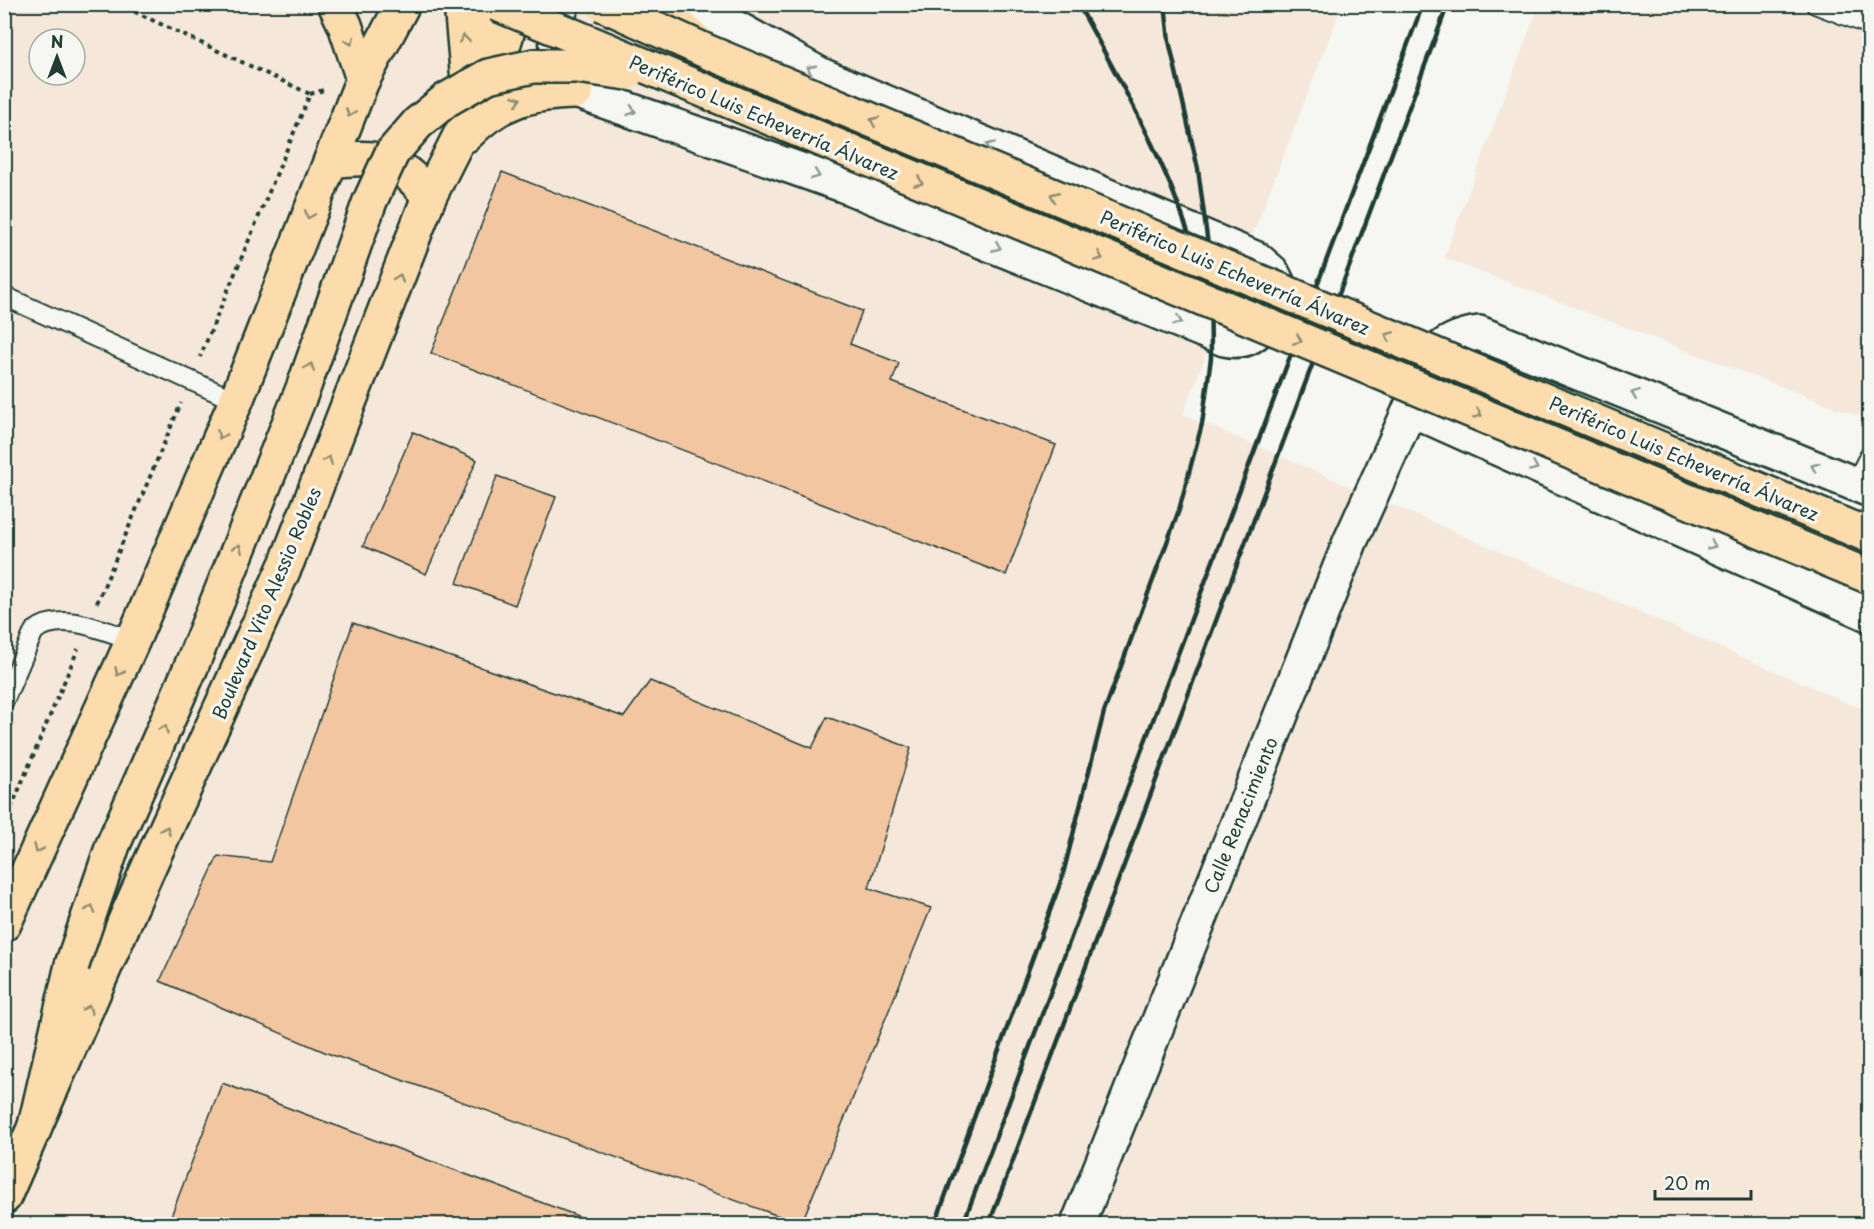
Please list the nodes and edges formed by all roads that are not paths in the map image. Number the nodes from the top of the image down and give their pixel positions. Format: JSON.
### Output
{"nodes":[{"id":1,"x":334,"y":4,"type":"edge"},
{"id":2,"x":403,"y":4,"type":"edge"},
{"id":3,"x":461,"y":4,"type":"edge"},
{"id":4,"x":478,"y":4,"type":"edge"},
{"id":5,"x":497,"y":4,"type":"edge"},
{"id":6,"x":516,"y":4,"type":"edge"},
{"id":7,"x":562,"y":4,"type":"edge"},
{"id":8,"x":602,"y":4,"type":"edge"},
{"id":9,"x":654,"y":4,"type":"edge"},
{"id":10,"x":693,"y":4,"type":"edge"},
{"id":11,"x":1815,"y":4,"type":"edge"},
{"id":12,"x":1869,"y":26,"type":"edge"},
{"id":13,"x":708,"y":52,"type":"junction"},
{"id":14,"x":500,"y":56,"type":"junction"},
{"id":15,"x":363,"y":79,"type":"junction"},
{"id":16,"x":689,"y":86,"type":"junction"},
{"id":17,"x":576,"y":92,"type":"junction"},
{"id":18,"x":471,"y":115,"type":"junction"},
{"id":19,"x":454,"y":147,"type":"junction"},
{"id":20,"x":331,"y":161,"type":"junction"},
{"id":21,"x":429,"y":197,"type":"junction"},
{"id":22,"x":4,"y":296,"type":"edge"},
{"id":23,"x":236,"y":401,"type":"junction"},
{"id":24,"x":1410,"y":409,"type":"junction"},
{"id":25,"x":1869,"y":454,"type":"edge"},
{"id":26,"x":1862,"y":487,"type":"edge"},
{"id":27,"x":1869,"y":536,"type":"edge"},
{"id":28,"x":1869,"y":577,"type":"edge"},
{"id":29,"x":1869,"y":615,"type":"edge"},
{"id":30,"x":133,"y":640,"type":"junction"},
{"id":31,"x":4,"y":700,"type":"edge"},
{"id":32,"x":4,"y":924,"type":"edge"},
{"id":33,"x":34,"y":1130,"type":"junction"},
{"id":34,"x":12,"y":1160,"type":"edge"},
{"id":35,"x":4,"y":1197,"type":"edge"},
{"id":36,"x":1078,"y":1224,"type":"edge"}],
"edges":[{"from":1,"to":15,"type":"main road","one_way":true},
{"from":2,"to":15,"type":"main road"},
{"from":18,"to":3,"type":"main road","one_way":true},
{"from":4,"to":14,"type":"main road"},
{"from":5,"to":16,"type":"main road","name":"Periférico Luis Echeverría Álvarez","bridge":true},
{"from":6,"to":14,"type":"main road","name":"Boulevard Vito Alessio Robles"},
{"from":7,"to":17,"type":"street"},
{"from":8,"to":13,"type":"main road","name":"Periférico Luis Echeverría Álvarez","bridge":true},
{"from":9,"to":13,"type":"main road","bridge":true},
{"from":17,"to":10,"type":"street","name":"Periférico Luis Echeverría Álvarez","one_way":true},
{"from":11,"to":12,"type":"lane"},
{"from":27,"to":13,"type":"main road","name":"Periférico Luis Echeverría Álvarez","one_way":true,"bridge":true},
{"from":14,"to":17,"type":"street","name":"Periférico Luis Echeverría Álvarez"},
{"from":14,"to":18,"type":"main road","name":"Boulevard Vito Alessio Robles"},
{"from":15,"to":20,"type":"main road","one_way":true},
{"from":16,"to":28,"type":"main road","name":"Periférico Luis Echeverría Álvarez","one_way":true,"bridge":true},
{"from":33,"to":16,"type":"main road","one_way":true,"bridge":true},
{"from":19,"to":17,"type":"main road","one_way":true},
{"from":18,"to":19,"type":"main road","name":"Boulevard Vito Alessio Robles"},
{"from":19,"to":21,"type":"main road","name":"Boulevard Vito Alessio Robles"},
{"from":20,"to":21,"type":"main road"},
{"from":20,"to":23,"type":"main road","one_way":true},
{"from":33,"to":21,"type":"main road","name":"Boulevard Vito Alessio Robles","one_way":true},
{"from":22,"to":23,"type":"lane"},
{"from":23,"to":30,"type":"main road","one_way":true},
{"from":26,"to":24,"type":"street","name":"Calle Renacimiento","one_way":true},
{"from":24,"to":29,"type":"street","one_way":true},
{"from":24,"to":36,"type":"street","name":"Calle Renacimiento"},
{"from":25,"to":26,"type":"lane"},
{"from":30,"to":31,"type":"lane"},
{"from":30,"to":32,"type":"main road","one_way":true},
{"from":33,"to":34,"type":"main road","name":"Boulevard Vito Alessio Robles"},
{"from":34,"to":35,"type":"main road","name":"Boulevard Vito Alessio Robles"}]}
